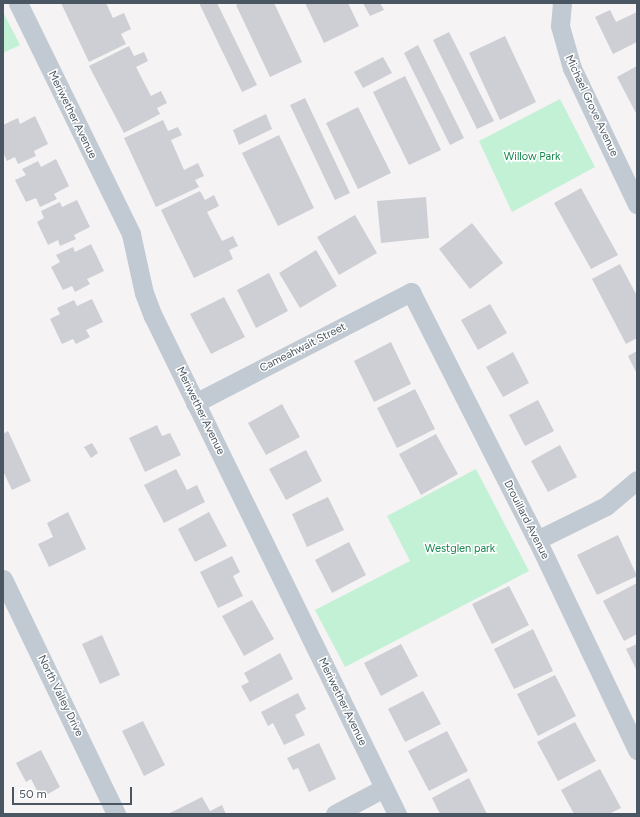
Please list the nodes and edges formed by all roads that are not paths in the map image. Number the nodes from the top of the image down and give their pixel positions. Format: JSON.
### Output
{"nodes":[{"id":1,"x":18,"y":3,"type":"edge"},
{"id":2,"x":562,"y":3,"type":"edge"},
{"id":3,"x":637,"y":204,"type":"edge"},
{"id":4,"x":411,"y":292,"type":"joint"},
{"id":5,"x":196,"y":403,"type":"junction"},
{"id":6,"x":637,"y":480,"type":"edge"},
{"id":7,"x":537,"y":540,"type":"junction"},
{"id":8,"x":3,"y":580,"type":"edge"},
{"id":9,"x":637,"y":750,"type":"edge"},
{"id":10,"x":384,"y":788,"type":"junction"},
{"id":11,"x":116,"y":814,"type":"edge"},
{"id":12,"x":335,"y":814,"type":"edge"},
{"id":13,"x":397,"y":814,"type":"edge"}],
"edges":[{"from":1,"to":5,"type":"street","name":"Meriwether Avenue"},
{"from":2,"to":3,"type":"street","name":"Michael Grove Avenue"},
{"from":4,"to":5,"type":"street","name":"Cameahwait Street"},
{"from":4,"to":7,"type":"street","name":"Drouillard Avenue"},
{"from":5,"to":10,"type":"street","name":"Meriwether Avenue"},
{"from":6,"to":7,"type":"street"},
{"from":7,"to":9,"type":"street","name":"Drouillard Avenue"},
{"from":8,"to":11,"type":"street","name":"North Valley Drive"},
{"from":10,"to":12,"type":"street"},
{"from":10,"to":13,"type":"street","name":"Meriwether Avenue"}]}
